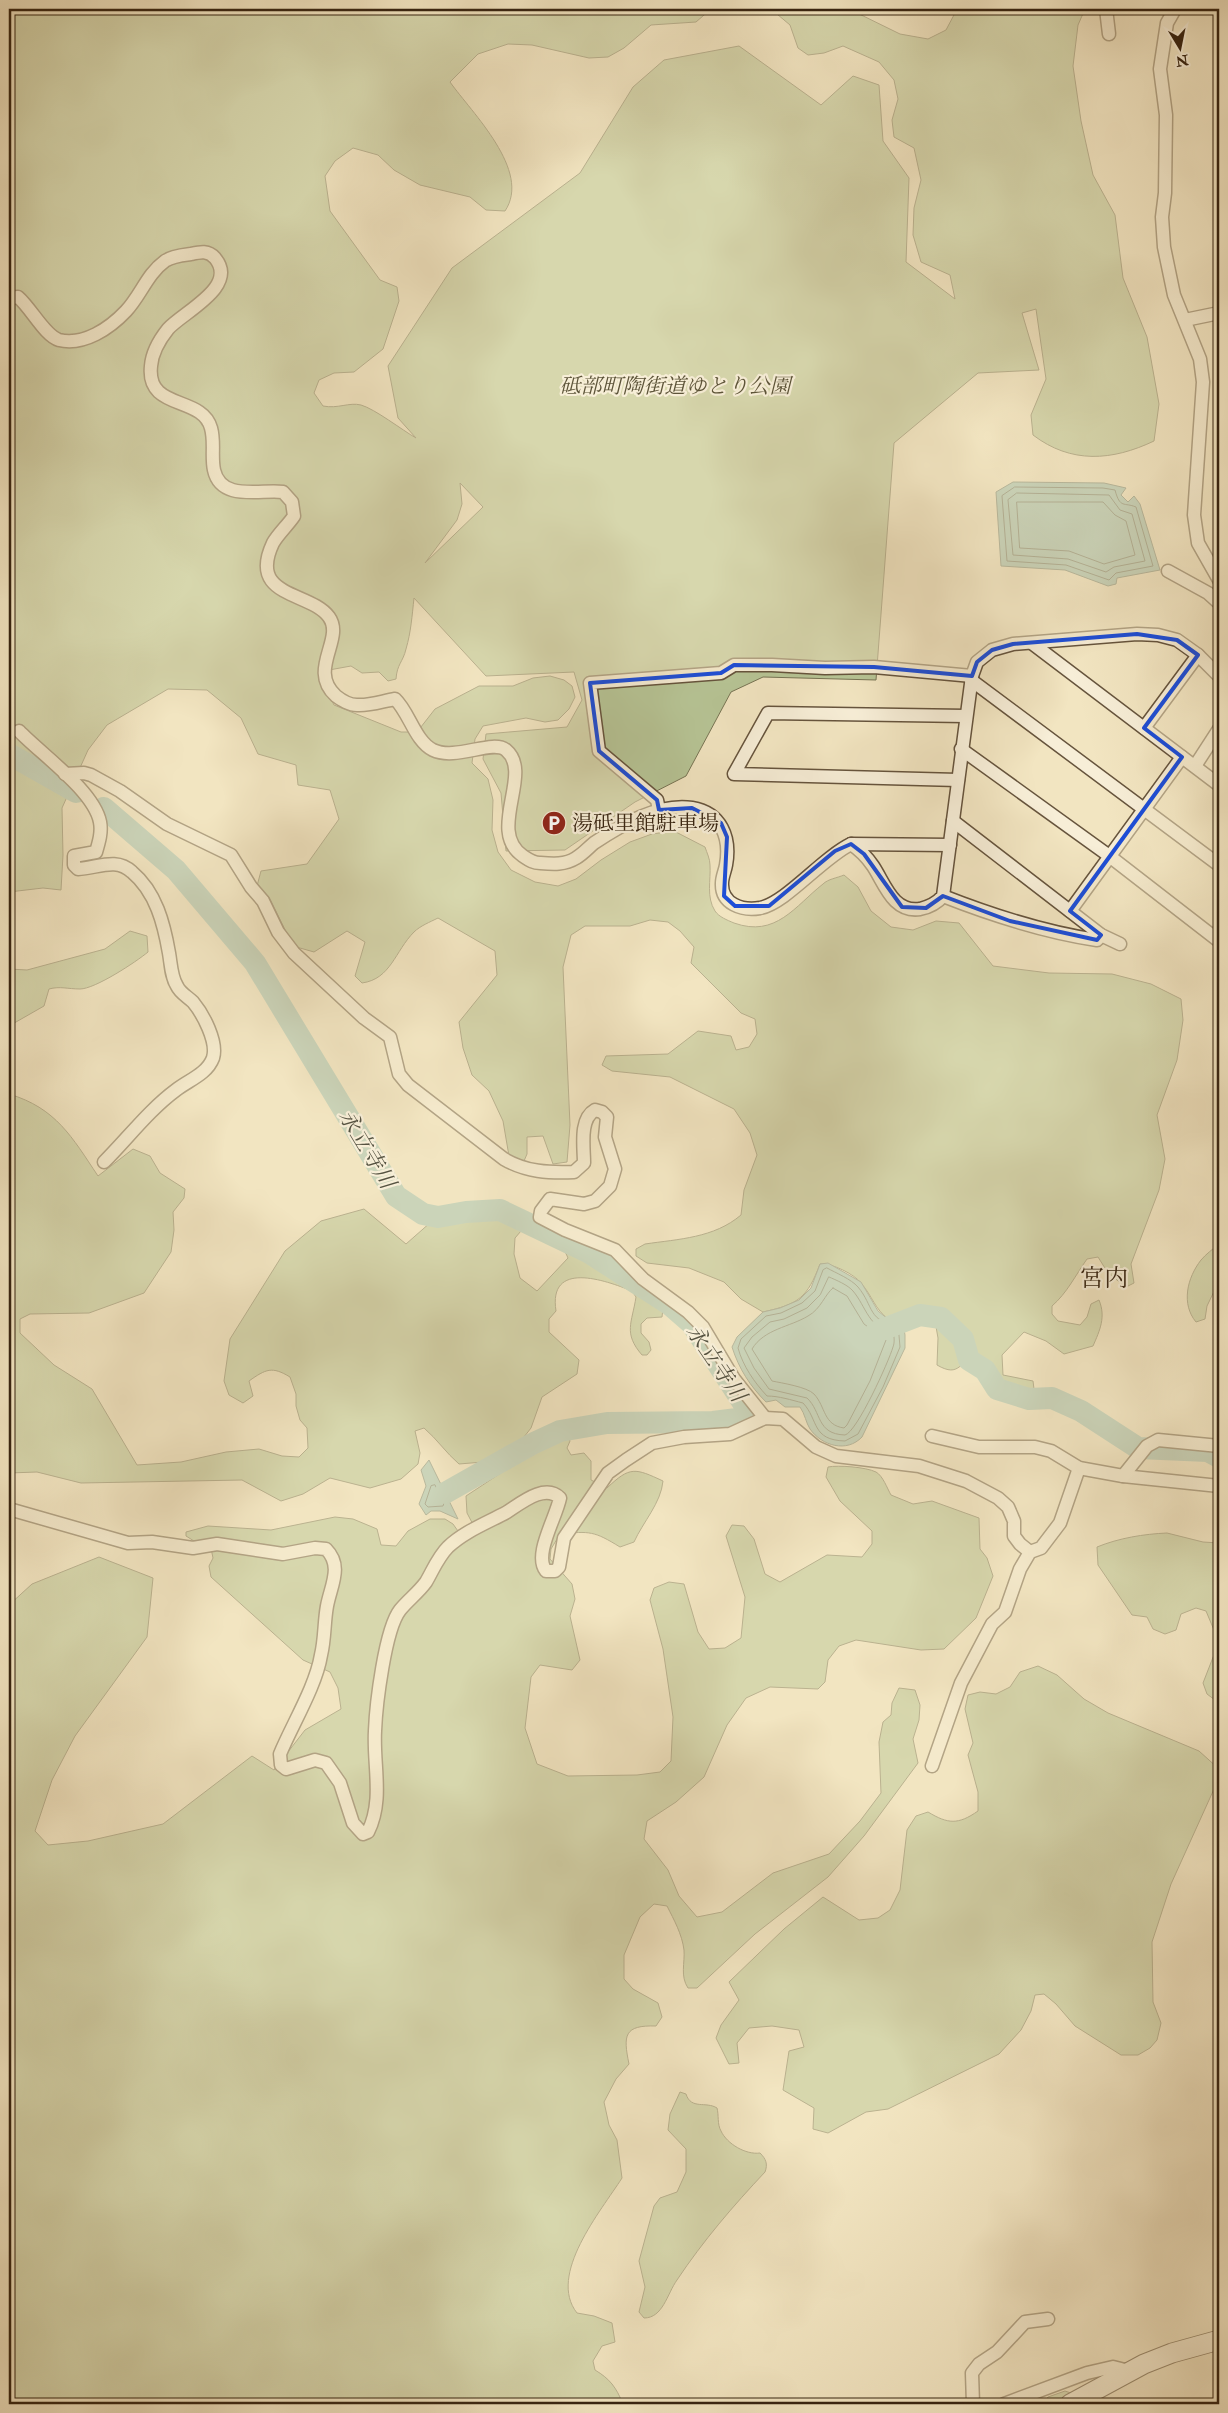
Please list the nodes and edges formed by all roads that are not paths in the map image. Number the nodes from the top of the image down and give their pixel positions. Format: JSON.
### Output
{"nodes":[{"id":1,"x":1106,"y":9,"type":"edge"},
{"id":2,"x":1175,"y":9,"type":"edge"},
{"id":3,"x":1110,"y":34,"type":"dead end"},
{"id":4,"x":9,"y":298,"type":"edge"},
{"id":5,"x":1219,"y":314,"type":"edge"},
{"id":6,"x":1185,"y":320,"type":"junction"},
{"id":7,"x":1168,"y":571,"type":"dead end"},
{"id":8,"x":1219,"y":580,"type":"edge"},
{"id":9,"x":1219,"y":603,"type":"edge"},
{"id":10,"x":1033,"y":644,"type":"junction"},
{"id":11,"x":1198,"y":655,"type":"junction"},
{"id":12,"x":1219,"y":676,"type":"edge"},
{"id":13,"x":971,"y":678,"type":"junction"},
{"id":14,"x":966,"y":716,"type":"junction"},
{"id":15,"x":1144,"y":728,"type":"junction"},
{"id":16,"x":1219,"y":729,"type":"edge"},
{"id":17,"x":19,"y":731,"type":"dead end"},
{"id":18,"x":962,"y":749,"type":"junction"},
{"id":19,"x":1182,"y":757,"type":"junction"},
{"id":20,"x":1195,"y":766,"type":"junction"},
{"id":21,"x":65,"y":774,"type":"junction"},
{"id":22,"x":958,"y":780,"type":"junction"},
{"id":23,"x":1219,"y":785,"type":"edge"},
{"id":24,"x":1144,"y":808,"type":"junction"},
{"id":25,"x":659,"y":810,"type":"junction"},
{"id":26,"x":953,"y":821,"type":"junction"},
{"id":27,"x":852,"y":844,"type":"junction"},
{"id":28,"x":950,"y":845,"type":"junction"},
{"id":29,"x":1108,"y":855,"type":"junction"},
{"id":30,"x":1219,"y":865,"type":"edge"},
{"id":31,"x":943,"y":896,"type":"junction"},
{"id":32,"x":1070,"y":911,"type":"junction"},
{"id":33,"x":1101,"y":935,"type":"junction"},
{"id":34,"x":1219,"y":941,"type":"edge"},
{"id":35,"x":1120,"y":944,"type":"dead end"},
{"id":36,"x":104,"y":1162,"type":"dead end"},
{"id":37,"x":765,"y":1418,"type":"junction"},
{"id":38,"x":932,"y":1436,"type":"dead end"},
{"id":39,"x":1219,"y":1446,"type":"edge"},
{"id":40,"x":1079,"y":1468,"type":"junction"},
{"id":41,"x":1123,"y":1476,"type":"junction"},
{"id":42,"x":1219,"y":1486,"type":"edge"},
{"id":43,"x":9,"y":1509,"type":"edge"},
{"id":44,"x":1030,"y":1552,"type":"junction"},
{"id":45,"x":932,"y":1766,"type":"dead end"},
{"id":46,"x":1048,"y":2319,"type":"dead end"},
{"id":47,"x":1219,"y":2340,"type":"edge"},
{"id":48,"x":1129,"y":2371,"type":"junction"},
{"id":49,"x":973,"y":2404,"type":"edge"},
{"id":50,"x":1004,"y":2404,"type":"edge"},
{"id":51,"x":1070,"y":2404,"type":"edge"}],
"edges":[{"from":1,"to":3,"type":"street"},
{"from":2,"to":6,"type":"street"},
{"from":4,"to":25,"type":"street"},
{"from":5,"to":6,"type":"street"},
{"from":6,"to":8,"type":"street"},
{"from":7,"to":9,"type":"street"},
{"from":10,"to":11,"type":"street"},
{"from":10,"to":13,"type":"street"},
{"from":10,"to":15,"type":"street"},
{"from":11,"to":12,"type":"street"},
{"from":11,"to":15,"type":"street"},
{"from":13,"to":14,"type":"street"},
{"from":13,"to":24,"type":"street"},
{"from":13,"to":25,"type":"street"},
{"from":14,"to":18,"type":"street"},
{"from":14,"to":22,"type":"street"},
{"from":15,"to":19,"type":"street"},
{"from":16,"to":20,"type":"street"},
{"from":17,"to":21,"type":"street"},
{"from":18,"to":22,"type":"street"},
{"from":18,"to":29,"type":"street"},
{"from":19,"to":20,"type":"street"},
{"from":19,"to":24,"type":"street"},
{"from":20,"to":23,"type":"street"},
{"from":21,"to":36,"type":"street"},
{"from":21,"to":37,"type":"street"},
{"from":22,"to":26,"type":"street"},
{"from":24,"to":29,"type":"street"},
{"from":24,"to":30,"type":"street"},
{"from":25,"to":27,"type":"street"},
{"from":26,"to":28,"type":"street"},
{"from":26,"to":32,"type":"street"},
{"from":27,"to":28,"type":"street"},
{"from":27,"to":31,"type":"street"},
{"from":28,"to":31,"type":"street"},
{"from":29,"to":32,"type":"street"},
{"from":29,"to":34,"type":"street"},
{"from":31,"to":33,"type":"street"},
{"from":32,"to":33,"type":"street"},
{"from":33,"to":35,"type":"street"},
{"from":37,"to":43,"type":"street"},
{"from":37,"to":44,"type":"street"},
{"from":38,"to":40,"type":"street"},
{"from":39,"to":41,"type":"street"},
{"from":40,"to":41,"type":"street"},
{"from":40,"to":44,"type":"street"},
{"from":41,"to":42,"type":"street"},
{"from":44,"to":45,"type":"street"},
{"from":46,"to":49,"type":"street"},
{"from":47,"to":48,"type":"street"},
{"from":48,"to":50,"type":"street"},
{"from":48,"to":51,"type":"street"}]}
